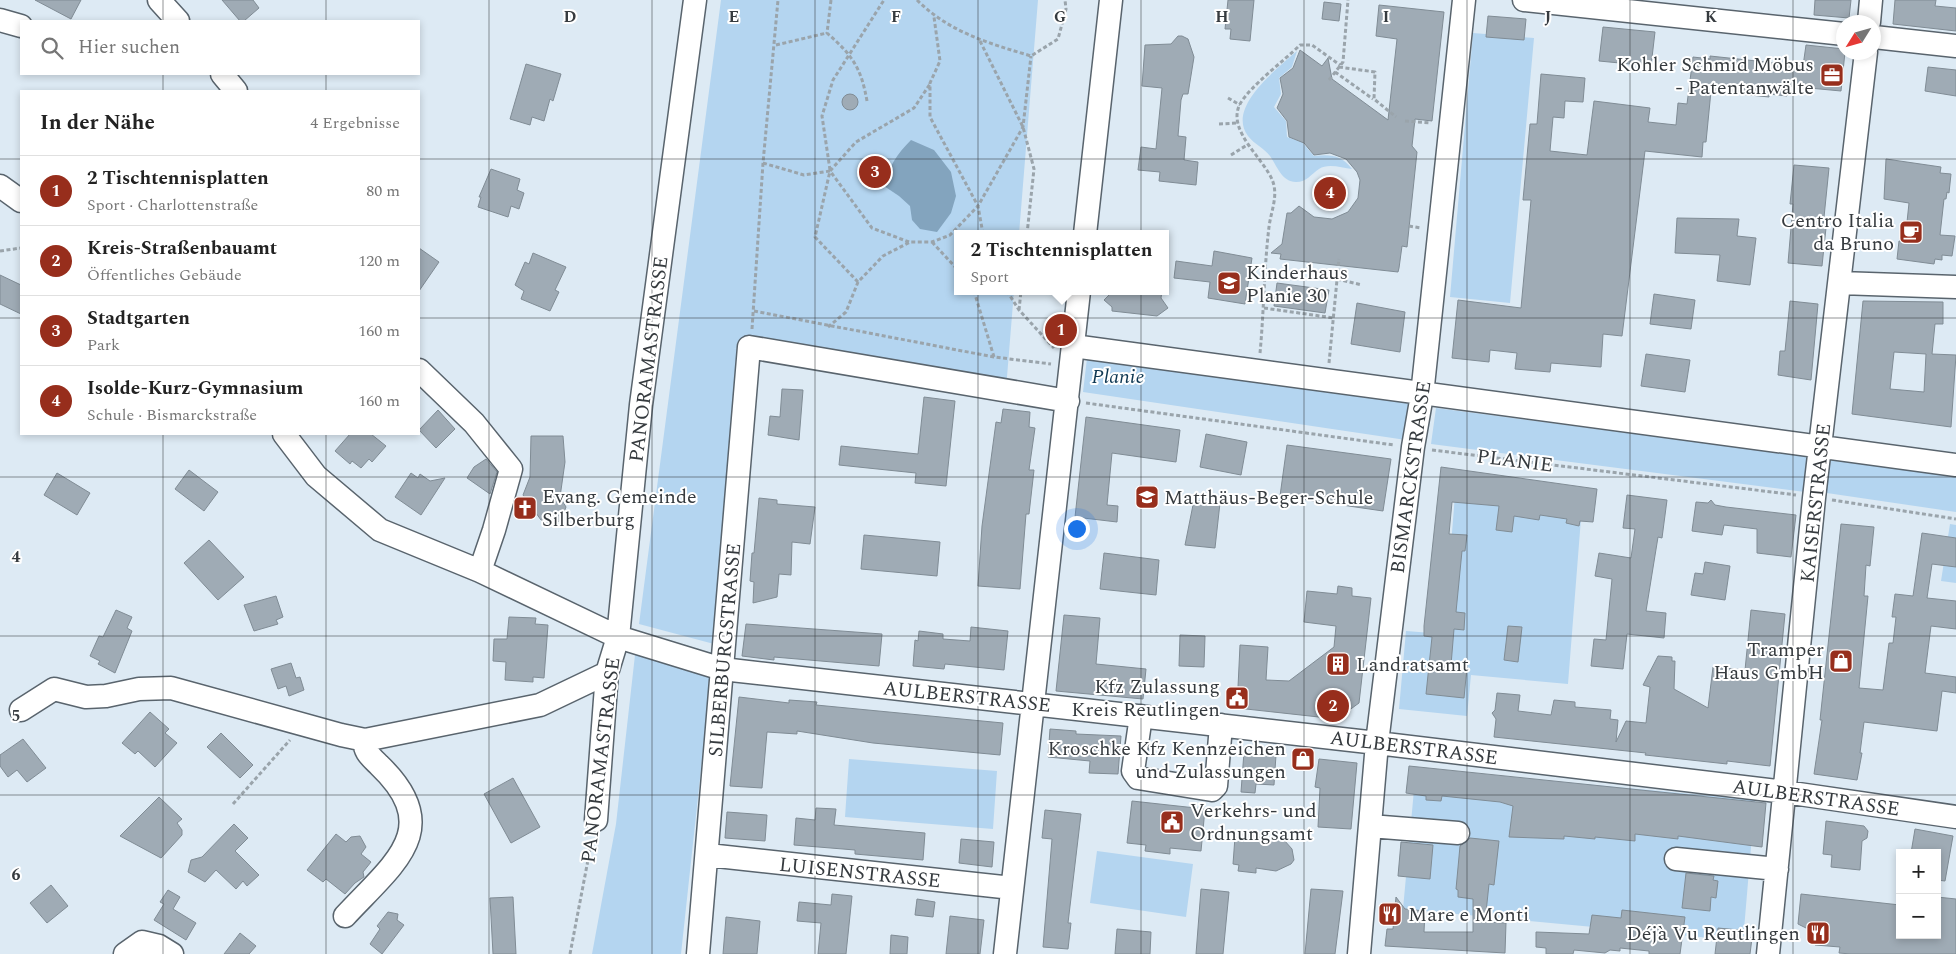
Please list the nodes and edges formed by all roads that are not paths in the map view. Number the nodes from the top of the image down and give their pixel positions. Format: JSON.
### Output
{"nodes":[{"id":1,"x":159,"y":0,"type":"edge"},
{"id":2,"x":695,"y":0,"type":"edge"},
{"id":3,"x":1110,"y":0,"type":"edge"},
{"id":4,"x":1464,"y":0,"type":"edge"},
{"id":5,"x":1524,"y":0,"type":"edge"},
{"id":6,"x":1871,"y":0,"type":"edge"},
{"id":7,"x":1646,"y":7,"type":"edge"},
{"id":8,"x":1870,"y":15,"type":"edge"},
{"id":9,"x":0,"y":20,"type":"edge"},
{"id":10,"x":177,"y":20,"type":"edge"},
{"id":11,"x":20,"y":26,"type":"edge"},
{"id":12,"x":1836,"y":33,"type":"edge"},
{"id":13,"x":1881,"y":38,"type":"edge"},
{"id":14,"x":1956,"y":46,"type":"edge"},
{"id":15,"x":1865,"y":60,"type":"edge"},
{"id":16,"x":223,"y":75,"type":"edge"},
{"id":17,"x":235,"y":90,"type":"edge"},
{"id":18,"x":0,"y":186,"type":"edge"},
{"id":19,"x":20,"y":200,"type":"edge"},
{"id":20,"x":1085,"y":230,"type":"edge"},
{"id":21,"x":1840,"y":283,"type":"junction"},
{"id":22,"x":1956,"y":287,"type":"edge"},
{"id":23,"x":1079,"y":295,"type":"edge"},
{"id":24,"x":1072,"y":356,"type":"junction"},
{"id":25,"x":420,"y":371,"type":"edge"},
{"id":26,"x":1422,"y":394,"type":"junction"},
{"id":27,"x":1068,"y":401,"type":"junction"},
{"id":28,"x":285,"y":435,"type":"edge"},
{"id":29,"x":1820,"y":446,"type":"junction"},
{"id":30,"x":1956,"y":465,"type":"edge"},
{"id":31,"x":480,"y":571,"type":"junction"},
{"id":32,"x":618,"y":637,"type":"junction"},
{"id":33,"x":722,"y":669,"type":"junction"},
{"id":34,"x":607,"y":673,"type":"junction"},
{"id":35,"x":1034,"y":703,"type":"junction"},
{"id":36,"x":21,"y":710,"type":"dead end"},
{"id":37,"x":1138,"y":716,"type":"junction"},
{"id":38,"x":1221,"y":725,"type":"junction"},
{"id":39,"x":365,"y":740,"type":"junction"},
{"id":40,"x":1377,"y":743,"type":"junction"},
{"id":41,"x":1785,"y":792,"type":"junction"},
{"id":42,"x":1956,"y":817,"type":"edge"},
{"id":43,"x":596,"y":820,"type":"road end"},
{"id":44,"x":1370,"y":826,"type":"junction"},
{"id":45,"x":1458,"y":833,"type":"dead end"},
{"id":46,"x":708,"y":856,"type":"junction"},
{"id":47,"x":1676,"y":859,"type":"dead end"},
{"id":48,"x":1777,"y":869,"type":"junction"},
{"id":49,"x":1012,"y":888,"type":"junction"},
{"id":50,"x":345,"y":916,"type":"dead end"},
{"id":51,"x":126,"y":954,"type":"edge"},
{"id":52,"x":172,"y":954,"type":"edge"},
{"id":53,"x":698,"y":954,"type":"edge"},
{"id":54,"x":1004,"y":954,"type":"edge"},
{"id":55,"x":1359,"y":954,"type":"edge"},
{"id":56,"x":1768,"y":954,"type":"edge"}],
"edges":[{"from":1,"to":10,"type":"street"},
{"from":2,"to":32,"type":"street","name":"PANORAMASTRASSE"},
{"from":3,"to":20,"type":"street"},
{"from":4,"to":26,"type":"street","name":"BISMARCKSTRASSE"},
{"from":5,"to":7,"type":"street"},
{"from":6,"to":8,"type":"street"},
{"from":7,"to":12,"type":"street"},
{"from":9,"to":11,"type":"street"},
{"from":13,"to":14,"type":"street"},
{"from":15,"to":21,"type":"street","name":"KAISERSTRASSE"},
{"from":16,"to":17,"type":"street"},
{"from":18,"to":19,"type":"street"},
{"from":21,"to":22,"type":"street"},
{"from":21,"to":29,"type":"street","name":"KAISERSTRASSE"},
{"from":23,"to":24,"type":"street"},
{"from":24,"to":26,"type":"street"},
{"from":24,"to":27,"type":"street"},
{"from":25,"to":31,"type":"street"},
{"from":26,"to":29,"type":"street"},
{"from":26,"to":40,"type":"street","name":"BISMARCKSTRASSE"},
{"from":27,"to":33,"type":"street","name":"SILBERBURGSTRASSE"},
{"from":27,"to":35,"type":"street"},
{"from":28,"to":31,"type":"street","name":"AULBERSTRASSE"},
{"from":29,"to":30,"type":"street"},
{"from":29,"to":41,"type":"street","name":"KAISERSTRASSE"},
{"from":31,"to":32,"type":"street","name":"AULBERSTRASSE"},
{"from":32,"to":33,"type":"street","name":"AULBERSTRASSE"},
{"from":32,"to":34,"type":"street","name":"PANORAMASTRASSE"},
{"from":33,"to":35,"type":"street","name":"AULBERSTRASSE"},
{"from":33,"to":46,"type":"street","name":"SILBERBURGSTRASSE"},
{"from":34,"to":39,"type":"street"},
{"from":34,"to":43,"type":"street","name":"PANORAMASTRASSE"},
{"from":35,"to":37,"type":"street","name":"AULBERSTRASSE"},
{"from":35,"to":49,"type":"street"},
{"from":36,"to":39,"type":"street"},
{"from":37,"to":38,"type":"street","name":"AULBERSTRASSE"},
{"from":37,"to":38,"type":"street"},
{"from":38,"to":40,"type":"street","name":"AULBERSTRASSE"},
{"from":39,"to":50,"type":"street"},
{"from":40,"to":41,"type":"street","name":"AULBERSTRASSE"},
{"from":40,"to":44,"type":"street","name":"BISMARCKSTRASSE"},
{"from":41,"to":42,"type":"street","name":"AULBERSTRASSE"},
{"from":41,"to":48,"type":"street","name":"KAISERSTRASSE"},
{"from":44,"to":45,"type":"street"},
{"from":44,"to":55,"type":"street","name":"BISMARCKSTRASSE"},
{"from":46,"to":49,"type":"street","name":"LUISENSTRASSE"},
{"from":46,"to":53,"type":"street","name":"SILBERBURGSTRASSE"},
{"from":47,"to":48,"type":"street"},
{"from":48,"to":56,"type":"street","name":"KAISERSTRASSE"},
{"from":49,"to":54,"type":"street"},
{"from":51,"to":52,"type":"street"}]}
